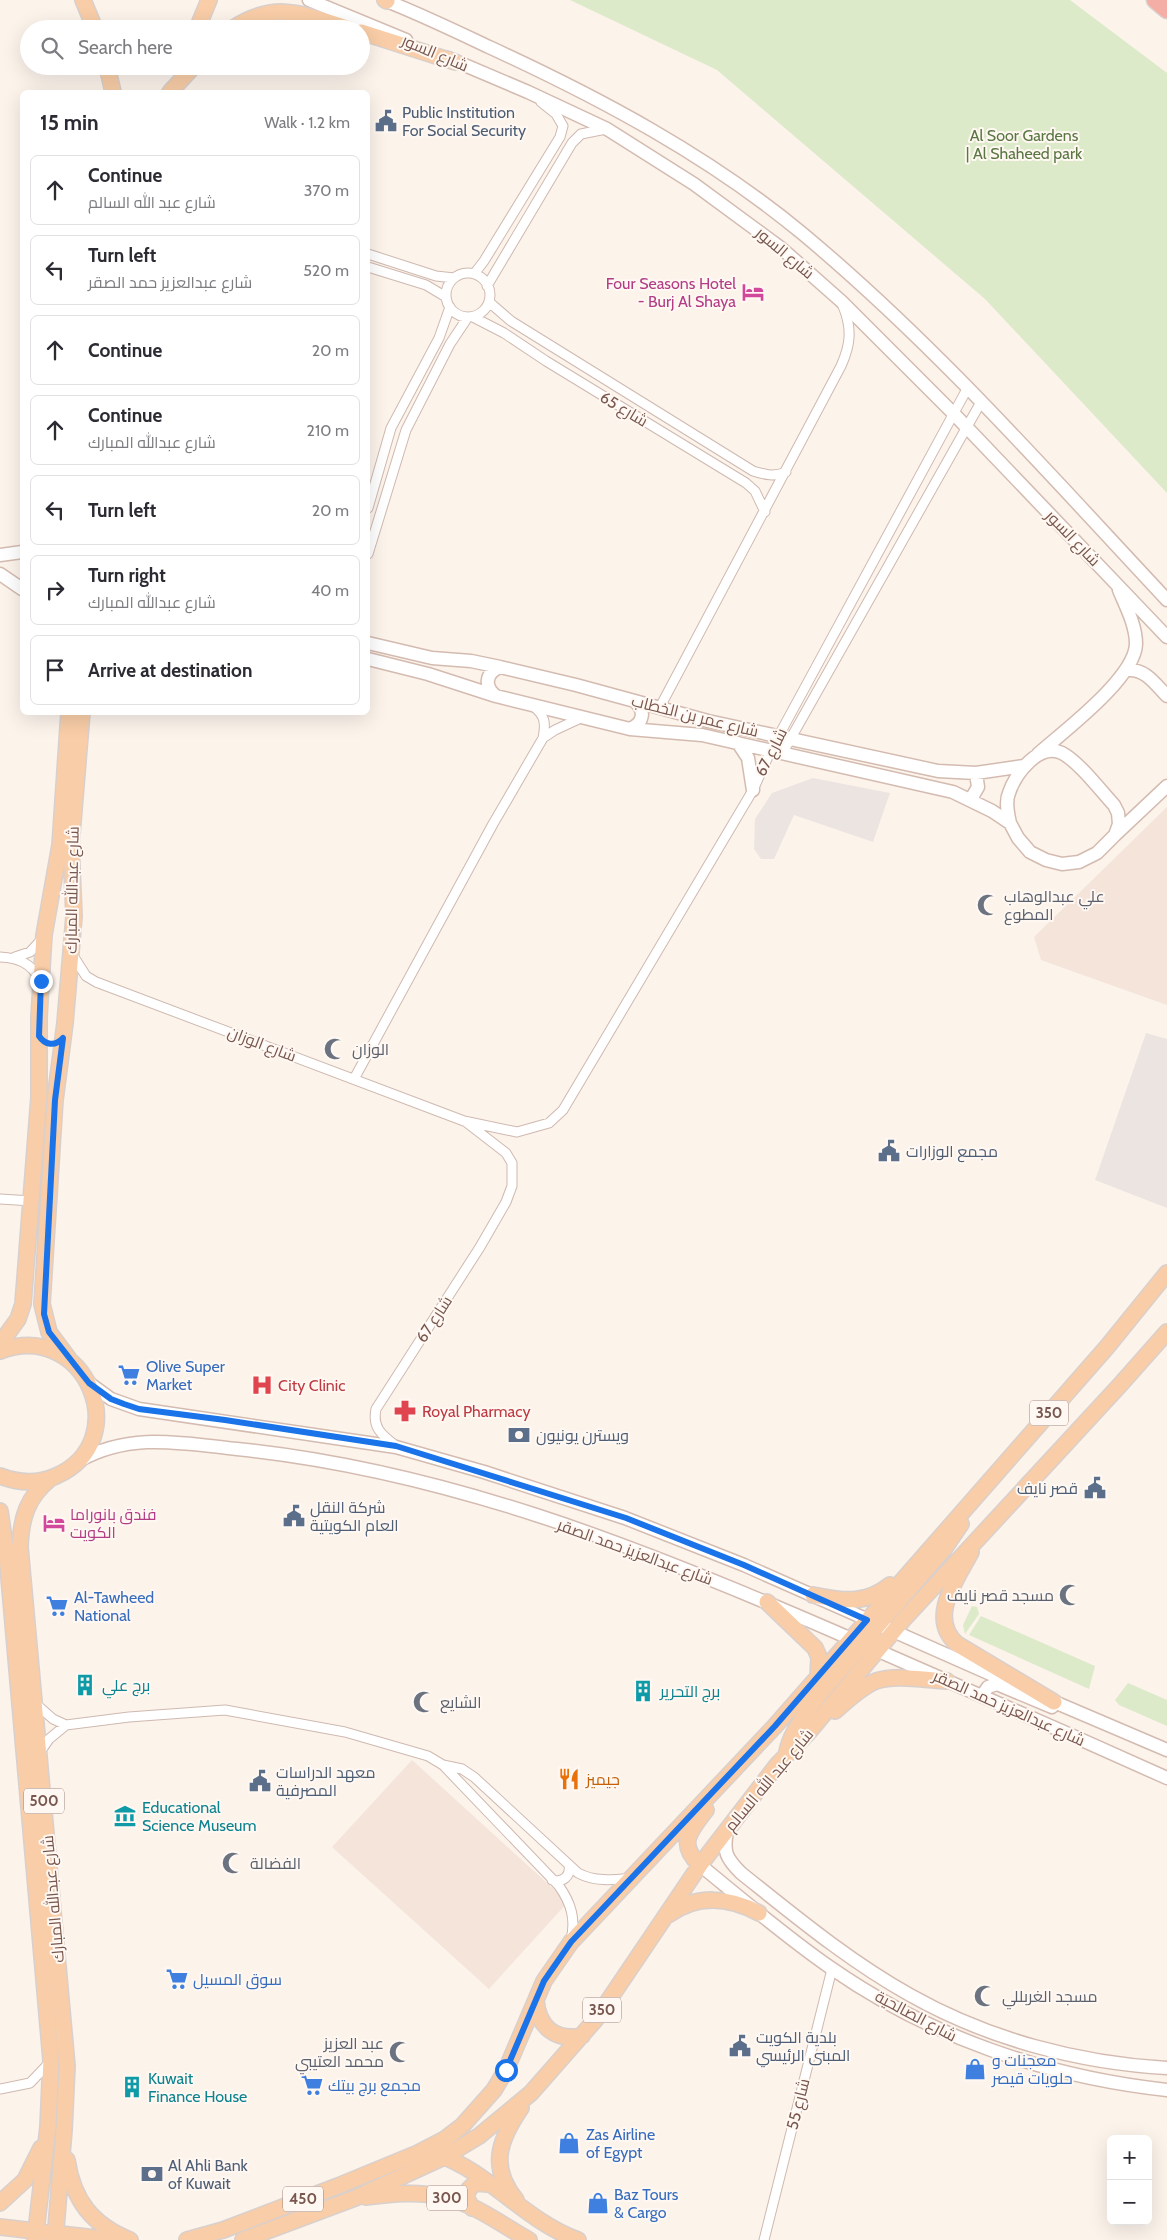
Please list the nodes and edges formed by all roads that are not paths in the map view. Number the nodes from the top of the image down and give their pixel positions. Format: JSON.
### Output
{"nodes":[{"id":1,"x":83,"y":0,"type":"edge"},
{"id":2,"x":91,"y":0,"type":"edge"},
{"id":3,"x":209,"y":0,"type":"edge"},
{"id":4,"x":309,"y":0,"type":"edge"},
{"id":5,"x":386,"y":0,"type":"edge"},
{"id":6,"x":1155,"y":0,"type":"edge"},
{"id":7,"x":1167,"y":10,"type":"edge"},
{"id":8,"x":92,"y":20,"type":"edge"},
{"id":9,"x":94,"y":20,"type":"edge"},
{"id":10,"x":201,"y":20,"type":"edge"},
{"id":11,"x":243,"y":20,"type":"edge"},
{"id":12,"x":321,"y":20,"type":"edge"},
{"id":13,"x":356,"y":20,"type":"edge"},
{"id":14,"x":370,"y":26,"type":"edge"},
{"id":15,"x":370,"y":35,"type":"edge"},
{"id":16,"x":455,"y":62,"type":"junction"},
{"id":17,"x":109,"y":75,"type":"edge"},
{"id":18,"x":174,"y":75,"type":"edge"},
{"id":19,"x":186,"y":75,"type":"edge"},
{"id":20,"x":113,"y":90,"type":"edge"},
{"id":21,"x":167,"y":90,"type":"edge"},
{"id":22,"x":172,"y":90,"type":"edge"},
{"id":23,"x":528,"y":92,"type":"junction"},
{"id":24,"x":607,"y":129,"type":"junction"},
{"id":25,"x":370,"y":255,"type":"edge"},
{"id":26,"x":370,"y":268,"type":"edge"},
{"id":27,"x":474,"y":274,"type":"junction"},
{"id":28,"x":454,"y":278,"type":"junction"},
{"id":29,"x":487,"y":286,"type":"junction"},
{"id":30,"x":446,"y":297,"type":"junction"},
{"id":31,"x":841,"y":301,"type":"junction"},
{"id":32,"x":489,"y":302,"type":"junction"},
{"id":33,"x":450,"y":307,"type":"junction"},
{"id":34,"x":470,"y":317,"type":"junction"},
{"id":35,"x":968,"y":389,"type":"junction"},
{"id":36,"x":981,"y":402,"type":"junction"},
{"id":37,"x":954,"y":414,"type":"junction"},
{"id":38,"x":967,"y":428,"type":"junction"},
{"id":39,"x":786,"y":472,"type":"junction"},
{"id":40,"x":370,"y":501,"type":"edge"},
{"id":41,"x":765,"y":512,"type":"junction"},
{"id":42,"x":370,"y":547,"type":"edge"},
{"id":43,"x":20,"y":552,"type":"edge"},
{"id":44,"x":0,"y":555,"type":"edge"},
{"id":45,"x":0,"y":574,"type":"edge"},
{"id":46,"x":1116,"y":583,"type":"junction"},
{"id":47,"x":20,"y":588,"type":"edge"},
{"id":48,"x":1167,"y":600,"type":"edge"},
{"id":49,"x":1167,"y":637,"type":"edge"},
{"id":50,"x":370,"y":643,"type":"edge"},
{"id":51,"x":370,"y":660,"type":"edge"},
{"id":52,"x":500,"y":667,"type":"junction"},
{"id":53,"x":1128,"y":670,"type":"junction"},
{"id":54,"x":496,"y":696,"type":"junction"},
{"id":55,"x":1167,"y":696,"type":"edge"},
{"id":56,"x":634,"y":701,"type":"junction"},
{"id":57,"x":531,"y":704,"type":"junction"},
{"id":58,"x":660,"y":707,"type":"junction"},
{"id":59,"x":69,"y":715,"type":"edge"},
{"id":60,"x":82,"y":715,"type":"edge"},
{"id":61,"x":583,"y":717,"type":"junction"},
{"id":62,"x":630,"y":729,"type":"junction"},
{"id":63,"x":779,"y":736,"type":"junction"},
{"id":64,"x":543,"y":738,"type":"junction"},
{"id":65,"x":792,"y":739,"type":"junction"},
{"id":66,"x":738,"y":742,"type":"junction"},
{"id":67,"x":777,"y":751,"type":"junction"},
{"id":68,"x":1035,"y":756,"type":"junction"},
{"id":69,"x":1024,"y":766,"type":"junction"},
{"id":70,"x":976,"y":773,"type":"junction"},
{"id":71,"x":1167,"y":786,"type":"edge"},
{"id":72,"x":752,"y":790,"type":"junction"},
{"id":73,"x":971,"y":799,"type":"junction"},
{"id":74,"x":1010,"y":824,"type":"junction"},
{"id":75,"x":1115,"y":835,"type":"junction"},
{"id":76,"x":48,"y":905,"type":"junction"},
{"id":77,"x":74,"y":907,"type":"junction"},
{"id":78,"x":44,"y":935,"type":"junction"},
{"id":79,"x":71,"y":953,"type":"junction"},
{"id":80,"x":0,"y":957,"type":"edge"},
{"id":81,"x":12,"y":958,"type":"junction"},
{"id":82,"x":41,"y":981,"type":"junction"},
{"id":83,"x":39,"y":1036,"type":"junction"},
{"id":84,"x":63,"y":1038,"type":"junction"},
{"id":85,"x":354,"y":1079,"type":"junction"},
{"id":86,"x":563,"y":1110,"type":"joint"},
{"id":87,"x":464,"y":1121,"type":"junction"},
{"id":88,"x":512,"y":1186,"type":"joint"},
{"id":89,"x":0,"y":1199,"type":"edge"},
{"id":90,"x":32,"y":1201,"type":"junction"},
{"id":91,"x":1167,"y":1273,"type":"edge"},
{"id":92,"x":1167,"y":1332,"type":"edge"},
{"id":93,"x":0,"y":1344,"type":"edge"},
{"id":94,"x":0,"y":1351,"type":"edge"},
{"id":95,"x":69,"y":1359,"type":"junction"},
{"id":96,"x":89,"y":1383,"type":"junction"},
{"id":97,"x":396,"y":1446,"type":"junction"},
{"id":98,"x":76,"y":1462,"type":"junction"},
{"id":99,"x":0,"y":1476,"type":"edge"},
{"id":100,"x":50,"y":1478,"type":"junction"},
{"id":101,"x":973,"y":1499,"type":"junction"},
{"id":102,"x":0,"y":1511,"type":"edge"},
{"id":103,"x":980,"y":1534,"type":"junction"},
{"id":104,"x":0,"y":1541,"type":"edge"},
{"id":105,"x":928,"y":1550,"type":"junction"},
{"id":106,"x":8,"y":1566,"type":"junction"},
{"id":107,"x":813,"y":1595,"type":"junction"},
{"id":108,"x":767,"y":1602,"type":"junction"},
{"id":109,"x":873,"y":1622,"type":"junction"},
{"id":110,"x":892,"y":1631,"type":"junction"},
{"id":111,"x":863,"y":1644,"type":"junction"},
{"id":112,"x":818,"y":1676,"type":"junction"},
{"id":113,"x":947,"y":1681,"type":"junction"},
{"id":114,"x":982,"y":1696,"type":"junction"},
{"id":115,"x":1054,"y":1702,"type":"junction"},
{"id":116,"x":36,"y":1704,"type":"junction"},
{"id":117,"x":1102,"y":1722,"type":"junction"},
{"id":118,"x":66,"y":1725,"type":"junction"},
{"id":119,"x":775,"y":1726,"type":"junction"},
{"id":120,"x":808,"y":1733,"type":"junction"},
{"id":121,"x":1167,"y":1750,"type":"edge"},
{"id":122,"x":40,"y":1752,"type":"junction"},
{"id":123,"x":786,"y":1755,"type":"junction"},
{"id":124,"x":443,"y":1765,"type":"junction"},
{"id":125,"x":1167,"y":1778,"type":"edge"},
{"id":126,"x":727,"y":1831,"type":"junction"},
{"id":127,"x":570,"y":1865,"type":"junction"},
{"id":128,"x":700,"y":1865,"type":"junction"},
{"id":129,"x":631,"y":1878,"type":"junction"},
{"id":130,"x":552,"y":1880,"type":"junction"},
{"id":131,"x":759,"y":1913,"type":"junction"},
{"id":132,"x":663,"y":1919,"type":"junction"},
{"id":133,"x":571,"y":1942,"type":"junction"},
{"id":134,"x":832,"y":1969,"type":"junction"},
{"id":135,"x":909,"y":1995,"type":"junction"},
{"id":136,"x":536,"y":2000,"type":"junction"},
{"id":137,"x":582,"y":2036,"type":"junction"},
{"id":138,"x":51,"y":2060,"type":"junction"},
{"id":139,"x":1167,"y":2068,"type":"edge"},
{"id":140,"x":0,"y":2089,"type":"edge"},
{"id":141,"x":1167,"y":2090,"type":"edge"},
{"id":142,"x":531,"y":2093,"type":"junction"},
{"id":143,"x":48,"y":2128,"type":"junction"},
{"id":144,"x":64,"y":2134,"type":"junction"},
{"id":145,"x":418,"y":2152,"type":"junction"},
{"id":146,"x":444,"y":2157,"type":"junction"},
{"id":147,"x":488,"y":2184,"type":"junction"},
{"id":148,"x":355,"y":2198,"type":"junction"},
{"id":149,"x":0,"y":2203,"type":"edge"},
{"id":150,"x":472,"y":2208,"type":"junction"},
{"id":151,"x":526,"y":2213,"type":"junction"},
{"id":152,"x":0,"y":2227,"type":"edge"},
{"id":153,"x":36,"y":2235,"type":"edge"},
{"id":154,"x":55,"y":2236,"type":"edge"},
{"id":155,"x":113,"y":2240,"type":"edge"},
{"id":156,"x":130,"y":2240,"type":"edge"},
{"id":157,"x":187,"y":2240,"type":"edge"},
{"id":158,"x":243,"y":2240,"type":"edge"},
{"id":159,"x":529,"y":2240,"type":"edge"},
{"id":160,"x":578,"y":2240,"type":"edge"},
{"id":161,"x":764,"y":2240,"type":"edge"}],
"edges":[{"from":1,"to":8,"type":"main road"},
{"from":2,"to":9,"type":"main road"},
{"from":3,"to":10,"type":"main road"},
{"from":4,"to":13,"type":"main road","name":"شارع السور"},
{"from":5,"to":35,"type":"main road","name":"شارع السور"},
{"from":6,"to":7,"type":"highway"},
{"from":11,"to":12,"type":"main road"},
{"from":14,"to":16,"type":"main road","name":"شارع السور"},
{"from":15,"to":16,"type":"main road"},
{"from":16,"to":23,"type":"main road","name":"شارع السور"},
{"from":17,"to":20,"type":"main road"},
{"from":18,"to":21,"type":"main road"},
{"from":19,"to":22,"type":"main road"},
{"from":23,"to":24,"type":"main road","name":"شارع السور"},
{"from":23,"to":27,"type":"street"},
{"from":24,"to":29,"type":"street"},
{"from":24,"to":31,"type":"main road","name":"شارع السور"},
{"from":25,"to":28,"type":"street"},
{"from":26,"to":30,"type":"street"},
{"from":27,"to":28,"type":"street"},
{"from":27,"to":29,"type":"street"},
{"from":28,"to":30,"type":"street"},
{"from":29,"to":32,"type":"street"},
{"from":30,"to":33,"type":"street"},
{"from":31,"to":37,"type":"main road","name":"شارع السور"},
{"from":31,"to":39,"type":"street"},
{"from":32,"to":34,"type":"street"},
{"from":32,"to":39,"type":"street","name":"شارع 65"},
{"from":33,"to":34,"type":"street"},
{"from":33,"to":40,"type":"street"},
{"from":34,"to":41,"type":"street","name":"شارع 65"},
{"from":34,"to":42,"type":"street"},
{"from":35,"to":36,"type":"main road","name":"شارع السور"},
{"from":35,"to":37,"type":"street","name":"شارع 67"},
{"from":36,"to":38,"type":"street","name":"شارع 67"},
{"from":36,"to":48,"type":"main road","name":"شارع السور"},
{"from":37,"to":38,"type":"main road","name":"شارع السور"},
{"from":37,"to":63,"type":"street","name":"شارع 67"},
{"from":38,"to":46,"type":"main road","name":"شارع السور"},
{"from":38,"to":65,"type":"street","name":"شارع 67"},
{"from":39,"to":41,"type":"street"},
{"from":41,"to":58,"type":"street"},
{"from":43,"to":44,"type":"main road"},
{"from":45,"to":47,"type":"main road"},
{"from":46,"to":49,"type":"main road","name":"شارع السور"},
{"from":46,"to":53,"type":"main road"},
{"from":50,"to":52,"type":"main road","name":"شارع عمر بن الخطاب"},
{"from":51,"to":54,"type":"main road","name":"شارع عمر بن الخطاب"},
{"from":52,"to":54,"type":"main road"},
{"from":52,"to":56,"type":"main road","name":"شارع عمر بن الخطاب"},
{"from":53,"to":55,"type":"main road"},
{"from":53,"to":68,"type":"main road"},
{"from":54,"to":57,"type":"main road","name":"شارع عمر بن الخطاب"},
{"from":56,"to":58,"type":"main road","name":"شارع عمر بن الخطاب"},
{"from":56,"to":62,"type":"main road"},
{"from":57,"to":61,"type":"main road","name":"شارع عمر بن الخطاب"},
{"from":57,"to":64,"type":"street"},
{"from":58,"to":63,"type":"main road","name":"شارع عمر بن الخطاب"},
{"from":59,"to":76,"type":"main road","name":"شارع عبدالله المبارك"},
{"from":60,"to":77,"type":"main road","name":"شارع عبدالله المبارك"},
{"from":61,"to":62,"type":"main road","name":"شارع عمر بن الخطاب"},
{"from":61,"to":64,"type":"street"},
{"from":62,"to":66,"type":"main road","name":"شارع عمر بن الخطاب"},
{"from":63,"to":65,"type":"main road","name":"شارع عمر بن الخطاب"},
{"from":63,"to":67,"type":"street","name":"شارع 67"},
{"from":64,"to":85,"type":"street"},
{"from":65,"to":67,"type":"street","name":"شارع 67"},
{"from":65,"to":70,"type":"main road","name":"شارع عمر بن الخطاب"},
{"from":66,"to":67,"type":"main road","name":"شارع عمر بن الخطاب"},
{"from":66,"to":72,"type":"main road"},
{"from":67,"to":72,"type":"street","name":"شارع 67"},
{"from":67,"to":73,"type":"main road","name":"شارع عمر بن الخطاب"},
{"from":68,"to":69,"type":"main road"},
{"from":68,"to":75,"type":"main road"},
{"from":69,"to":70,"type":"main road","name":"شارع عمر بن الخطاب"},
{"from":69,"to":74,"type":"main road"},
{"from":70,"to":73,"type":"main road"},
{"from":71,"to":75,"type":"main road"},
{"from":72,"to":86,"type":"street","name":"شارع 67"},
{"from":73,"to":74,"type":"main road","name":"شارع عمر بن الخطاب"},
{"from":74,"to":75,"type":"main road"},
{"from":76,"to":77,"type":"main road"},
{"from":76,"to":78,"type":"main road","name":"شارع عبدالله المبارك"},
{"from":77,"to":79,"type":"main road","name":"شارع عبدالله المبارك"},
{"from":78,"to":81,"type":"street"},
{"from":78,"to":82,"type":"main road","name":"شارع عبدالله المبارك"},
{"from":79,"to":84,"type":"main road","name":"شارع عبدالله المبارك"},
{"from":79,"to":85,"type":"street","name":"شارع الوزان"},
{"from":80,"to":81,"type":"street"},
{"from":81,"to":82,"type":"street"},
{"from":82,"to":83,"type":"main road","name":"شارع عبدالله المبارك"},
{"from":83,"to":84,"type":"main road"},
{"from":83,"to":90,"type":"main road","name":"شارع عبدالله المبارك"},
{"from":84,"to":95,"type":"main road","name":"شارع عبدالله المبارك"},
{"from":85,"to":87,"type":"street","name":"شارع الوزان"},
{"from":86,"to":87,"type":"street","name":"شارع الوزان"},
{"from":87,"to":88,"type":"street","name":"شارع الوزان"},
{"from":88,"to":97,"type":"street","name":"شارع 67"},
{"from":89,"to":90,"type":"street"},
{"from":90,"to":93,"type":"main road","name":"شارع عبدالله المبارك"},
{"from":91,"to":101,"type":"main road","name":"شارع عبد الله السالم","number":"350"},
{"from":92,"to":103,"type":"main road","name":"شارع عبد الله السالم","number":"350"},
{"from":94,"to":95,"type":"main road"},
{"from":95,"to":96,"type":"main road","name":"شارع عبدالله المبارك"},
{"from":96,"to":97,"type":"main road","name":"شارع عبدالعزيز حمد الصقر"},
{"from":96,"to":98,"type":"main road"},
{"from":97,"to":107,"type":"main road","name":"شارع عبدالعزيز حمد الصقر"},
{"from":98,"to":100,"type":"main road"},
{"from":98,"to":108,"type":"main road","name":"شارع عبدالعزيز حمد الصقر"},
{"from":99,"to":100,"type":"main road"},
{"from":100,"to":116,"type":"main road","name":"شارع عبدالله المبارك","number":"500"},
{"from":101,"to":105,"type":"main road","name":"شارع عبد الله السالم","number":"350"},
{"from":101,"to":109,"type":"main road"},
{"from":102,"to":106,"type":"main road","name":"شارع عبدالله المبارك","number":"500"},
{"from":103,"to":110,"type":"main road","name":"شارع عبد الله السالم","number":"350"},
{"from":103,"to":115,"type":"main road"},
{"from":104,"to":106,"type":"main road"},
{"from":105,"to":107,"type":"main road"},
{"from":105,"to":109,"type":"main road","name":"شارع عبد الله السالم","number":"350"},
{"from":106,"to":138,"type":"main road","name":"شارع عبدالله المبارك","number":"500"},
{"from":107,"to":109,"type":"main road","name":"شارع عبدالعزيز حمد الصقر"},
{"from":108,"to":111,"type":"main road","name":"شارع عبدالعزيز حمد الصقر"},
{"from":108,"to":112,"type":"main road"},
{"from":109,"to":110,"type":"main road","name":"شارع عبدالعزيز حمد الصقر"},
{"from":109,"to":111,"type":"main road","name":"شارع عبد الله السالم","number":"350"},
{"from":109,"to":111,"type":"main road"},
{"from":110,"to":111,"type":"main road","name":"شارع عبد الله السالم","number":"350"},
{"from":110,"to":115,"type":"main road","name":"شارع عبدالعزيز حمد الصقر"},
{"from":111,"to":112,"type":"main road","name":"شارع عبد الله السالم","number":"350"},
{"from":111,"to":113,"type":"main road","name":"شارع عبدالعزيز حمد الصقر"},
{"from":111,"to":120,"type":"main road","name":"شارع عبد الله السالم","number":"350"},
{"from":111,"to":123,"type":"main road"},
{"from":112,"to":119,"type":"main road","name":"شارع عبد الله السالم","number":"350"},
{"from":113,"to":114,"type":"main road","name":"شارع عبدالعزيز حمد الصقر"},
{"from":113,"to":120,"type":"main road"},
{"from":114,"to":117,"type":"main road"},
{"from":114,"to":125,"type":"main road","name":"شارع عبدالعزيز حمد الصقر"},
{"from":115,"to":117,"type":"main road","name":"شارع عبدالعزيز حمد الصقر"},
{"from":116,"to":118,"type":"street"},
{"from":116,"to":122,"type":"main road","name":"شارع عبدالله المبارك","number":"500"},
{"from":117,"to":121,"type":"main road","name":"شارع عبدالعزيز حمد الصقر"},
{"from":118,"to":122,"type":"street"},
{"from":118,"to":124,"type":"street"},
{"from":119,"to":128,"type":"main road"},
{"from":119,"to":129,"type":"main road","name":"شارع عبد الله السالم","number":"350"},
{"from":120,"to":123,"type":"main road","name":"شارع عبد الله السالم","number":"350"},
{"from":122,"to":144,"type":"main road","name":"شارع عبدالله المبارك","number":"500"},
{"from":123,"to":126,"type":"main road","name":"شارع عبد الله السالم","number":"350"},
{"from":124,"to":127,"type":"street"},
{"from":124,"to":130,"type":"street"},
{"from":126,"to":128,"type":"main road","name":"شارع عبد الله السالم","number":"350"},
{"from":126,"to":135,"type":"main road","name":"شارع الصالحية"},
{"from":127,"to":129,"type":"street"},
{"from":127,"to":130,"type":"street"},
{"from":128,"to":131,"type":"main road","name":"شارع الصالحية"},
{"from":128,"to":132,"type":"main road","name":"شارع عبد الله السالم","number":"350"},
{"from":129,"to":133,"type":"main road","name":"شارع عبد الله السالم","number":"350"},
{"from":130,"to":133,"type":"street"},
{"from":131,"to":132,"type":"main road"},
{"from":131,"to":134,"type":"main road","name":"شارع الصالحية"},
{"from":132,"to":137,"type":"main road","name":"شارع عبد الله السالم","number":"350"},
{"from":133,"to":136,"type":"main road","name":"شارع عبد الله السالم","number":"350"},
{"from":134,"to":135,"type":"main road"},
{"from":134,"to":141,"type":"main road","name":"شارع الصالحية"},
{"from":134,"to":161,"type":"street","name":"شارع 55"},
{"from":135,"to":139,"type":"main road","name":"شارع الصالحية"},
{"from":136,"to":137,"type":"main road"},
{"from":136,"to":145,"type":"main road","name":"شارع عبد الله السالم","number":"350"},
{"from":137,"to":142,"type":"main road","name":"شارع عبد الله السالم","number":"350"},
{"from":138,"to":140,"type":"street"},
{"from":138,"to":143,"type":"main road","name":"شارع عبدالله المبارك","number":"500"},
{"from":142,"to":146,"type":"main road","name":"شارع عبد الله السالم","number":"350"},
{"from":142,"to":151,"type":"main road"},
{"from":143,"to":149,"type":"main road"},
{"from":143,"to":153,"type":"main road","name":"شارع عبدالله المبارك","number":"500"},
{"from":144,"to":154,"type":"main road","name":"شارع عبدالله المبارك","number":"500"},
{"from":144,"to":156,"type":"main road"},
{"from":145,"to":146,"type":"main road","number":"300"},
{"from":145,"to":157,"type":"main road","number":"450"},
{"from":146,"to":147,"type":"main road","number":"300"},
{"from":146,"to":148,"type":"main road","name":"شارع عبد الله السالم","number":"350"},
{"from":147,"to":150,"type":"main road"},
{"from":147,"to":151,"type":"main road","number":"300"},
{"from":148,"to":150,"type":"main road","number":"300"},
{"from":148,"to":158,"type":"main road","number":"450"},
{"from":150,"to":159,"type":"main road","number":"300"},
{"from":151,"to":160,"type":"main road","number":"300"},
{"from":152,"to":153,"type":"main road"},
{"from":153,"to":154,"type":"main road"},
{"from":154,"to":155,"type":"main road"}]}
